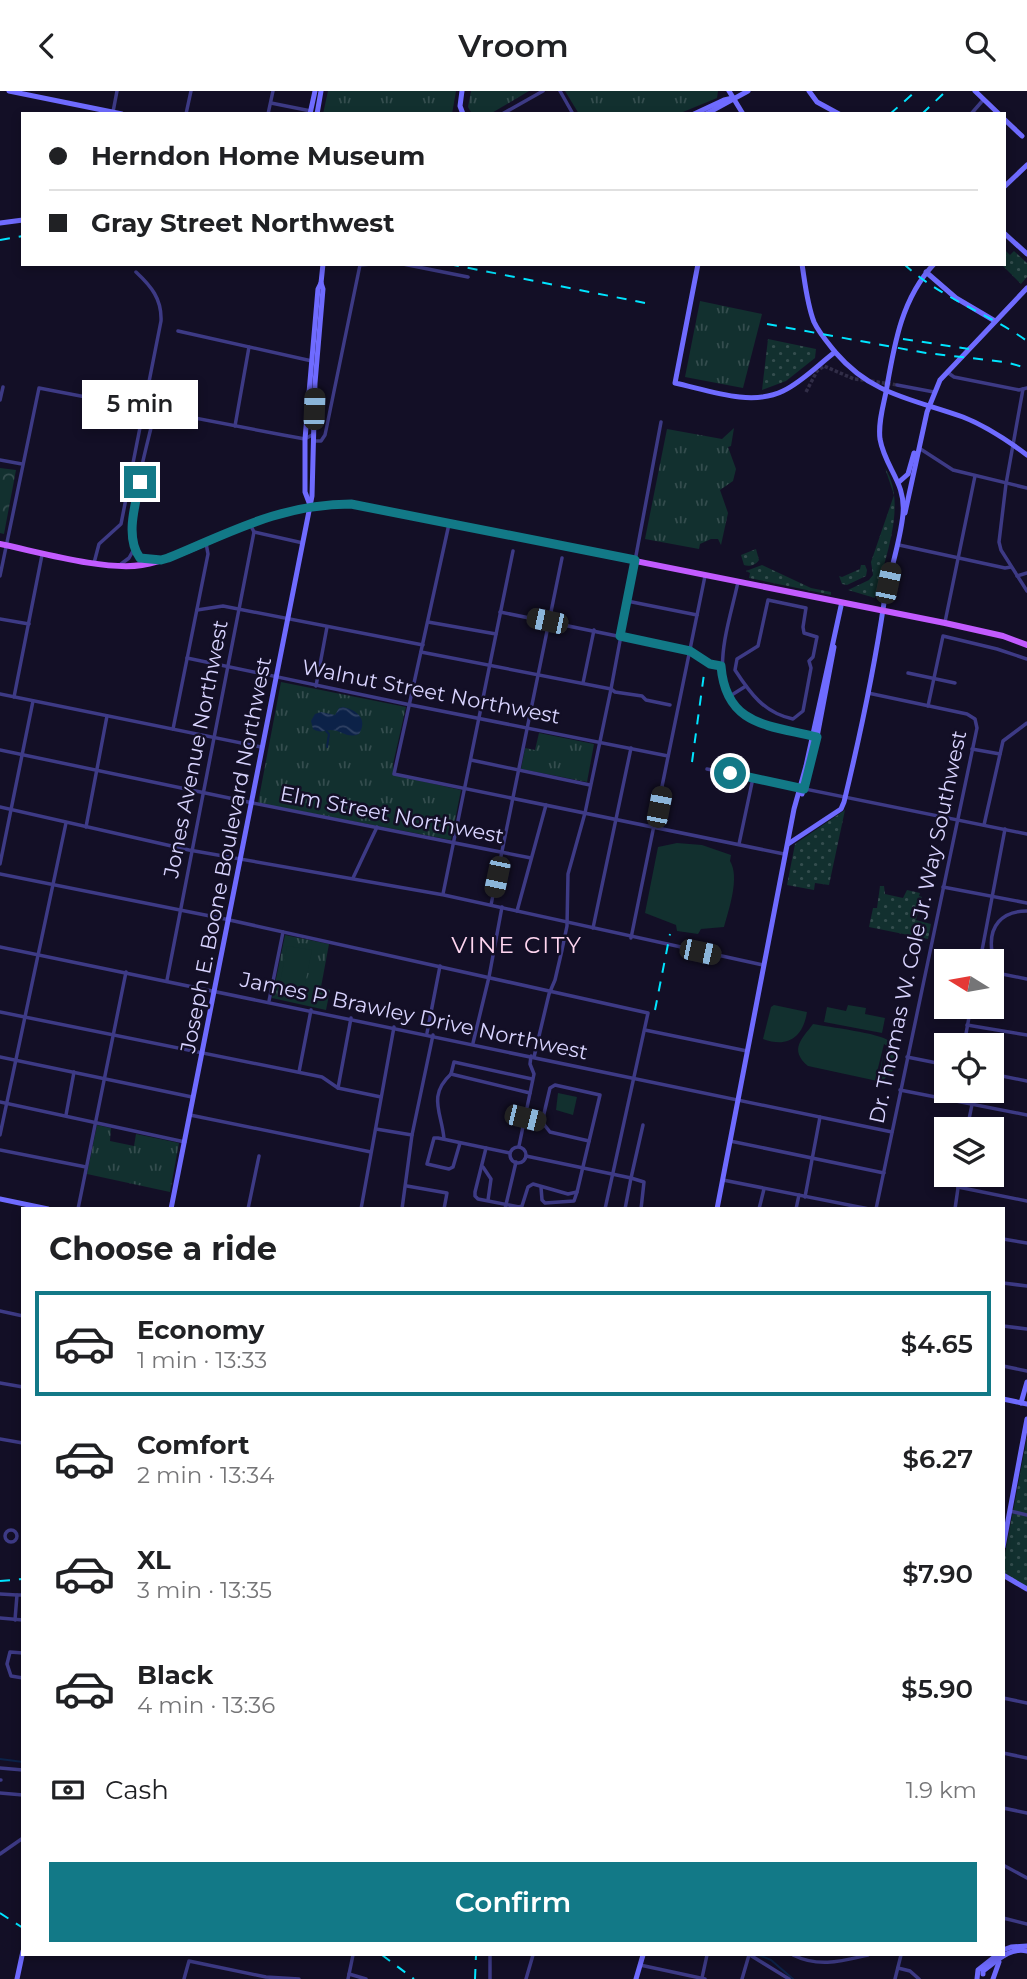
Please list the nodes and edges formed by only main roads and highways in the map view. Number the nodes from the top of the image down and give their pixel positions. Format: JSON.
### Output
{"nodes":[{"id":1,"x":9,"y":91,"type":"edge"},
{"id":2,"x":315,"y":91,"type":"edge"},
{"id":3,"x":321,"y":91,"type":"edge"},
{"id":4,"x":463,"y":91,"type":"edge"},
{"id":5,"x":729,"y":91,"type":"edge"},
{"id":6,"x":748,"y":91,"type":"edge"},
{"id":7,"x":809,"y":91,"type":"edge"},
{"id":8,"x":975,"y":91,"type":"edge"},
{"id":9,"x":733,"y":98,"type":"junction"},
{"id":10,"x":113,"y":112,"type":"edge"},
{"id":11,"x":313,"y":112,"type":"edge"},
{"id":12,"x":313,"y":112,"type":"edge"},
{"id":13,"x":462,"y":112,"type":"edge"},
{"id":14,"x":698,"y":112,"type":"edge"},
{"id":15,"x":710,"y":112,"type":"edge"},
{"id":16,"x":742,"y":112,"type":"edge"},
{"id":17,"x":835,"y":112,"type":"edge"},
{"id":18,"x":997,"y":112,"type":"edge"},
{"id":19,"x":1006,"y":121,"type":"edge"},
{"id":20,"x":1022,"y":136,"type":"dead end"},
{"id":21,"x":1027,"y":165,"type":"edge"},
{"id":22,"x":1006,"y":185,"type":"edge"},
{"id":23,"x":21,"y":221,"type":"edge"},
{"id":24,"x":0,"y":223,"type":"edge"},
{"id":25,"x":1006,"y":235,"type":"edge"},
{"id":26,"x":1027,"y":254,"type":"edge"},
{"id":27,"x":323,"y":266,"type":"edge"},
{"id":28,"x":698,"y":266,"type":"edge"},
{"id":29,"x":802,"y":266,"type":"edge"},
{"id":30,"x":932,"y":266,"type":"edge"},
{"id":31,"x":926,"y":272,"type":"junction"},
{"id":32,"x":1027,"y":288,"type":"edge"},
{"id":33,"x":995,"y":321,"type":"junction"},
{"id":34,"x":835,"y":352,"type":"junction"},
{"id":35,"x":314,"y":361,"type":"junction"},
{"id":36,"x":886,"y":392,"type":"junction"},
{"id":37,"x":919,"y":448,"type":"junction"},
{"id":38,"x":1027,"y":455,"type":"edge"},
{"id":39,"x":899,"y":482,"type":"junction"},
{"id":40,"x":310,"y":506,"type":"junction"},
{"id":41,"x":903,"y":515,"type":"junction"},
{"id":42,"x":3,"y":545,"type":"edge"},
{"id":43,"x":841,"y":604,"type":"junction"},
{"id":44,"x":884,"y":611,"type":"junction"},
{"id":45,"x":1027,"y":645,"type":"edge"},
{"id":46,"x":788,"y":844,"type":"junction"},
{"id":47,"x":0,"y":1199,"type":"edge"},
{"id":48,"x":38,"y":1207,"type":"edge"},
{"id":49,"x":171,"y":1207,"type":"edge"},
{"id":50,"x":716,"y":1207,"type":"edge"},
{"id":51,"x":1027,"y":1382,"type":"edge"},
{"id":52,"x":1005,"y":1399,"type":"edge"},
{"id":53,"x":1024,"y":1403,"type":"edge"},
{"id":54,"x":1027,"y":1419,"type":"edge"},
{"id":55,"x":1005,"y":1537,"type":"edge"},
{"id":56,"x":1005,"y":1576,"type":"edge"},
{"id":57,"x":1027,"y":1589,"type":"edge"},
{"id":58,"x":1027,"y":1946,"type":"edge"},
{"id":59,"x":1005,"y":1951,"type":"edge"},
{"id":60,"x":1027,"y":1951,"type":"edge"},
{"id":61,"x":1005,"y":1953,"type":"edge"},
{"id":62,"x":22,"y":1956,"type":"edge"},
{"id":63,"x":643,"y":1956,"type":"edge"},
{"id":64,"x":999,"y":1956,"type":"edge"},
{"id":65,"x":1000,"y":1956,"type":"edge"},
{"id":66,"x":981,"y":1977,"type":"edge"},
{"id":67,"x":17,"y":1979,"type":"edge"},
{"id":68,"x":636,"y":1979,"type":"edge"},
{"id":69,"x":993,"y":1979,"type":"edge"}],
"edges":[{"from":1,"to":10,"type":"main road"},
{"from":2,"to":11,"type":"main road"},
{"from":3,"to":12,"type":"main road"},
{"from":4,"to":13,"type":"main road"},
{"from":5,"to":9,"type":"main road"},
{"from":6,"to":9,"type":"main road"},
{"from":7,"to":17,"type":"main road"},
{"from":8,"to":18,"type":"main road"},
{"from":9,"to":14,"type":"main road"},
{"from":9,"to":15,"type":"main road"},
{"from":9,"to":16,"type":"main road"},
{"from":19,"to":20,"type":"main road"},
{"from":21,"to":22,"type":"main road"},
{"from":23,"to":24,"type":"main road"},
{"from":25,"to":26,"type":"main road"},
{"from":27,"to":35,"type":"main road"},
{"from":28,"to":34,"type":"main road"},
{"from":29,"to":34,"type":"main road"},
{"from":30,"to":31,"type":"main road"},
{"from":31,"to":33,"type":"main road"},
{"from":31,"to":36,"type":"main road"},
{"from":32,"to":33,"type":"main road"},
{"from":33,"to":37,"type":"main road"},
{"from":34,"to":36,"type":"main road"},
{"from":35,"to":40,"type":"main road"},
{"from":35,"to":40,"type":"main road"},
{"from":36,"to":38,"type":"main road"},
{"from":36,"to":39,"type":"main road"},
{"from":37,"to":39,"type":"main road"},
{"from":37,"to":41,"type":"main road"},
{"from":39,"to":41,"type":"main road"},
{"from":40,"to":42,"type":"main road"},
{"from":40,"to":43,"type":"main road"},
{"from":40,"to":49,"type":"main road","name":"Joseph E. Boone Boulevard Northwest"},
{"from":41,"to":44,"type":"main road"},
{"from":43,"to":44,"type":"main road"},
{"from":43,"to":46,"type":"main road"},
{"from":44,"to":45,"type":"main road"},
{"from":44,"to":46,"type":"main road"},
{"from":46,"to":50,"type":"main road"},
{"from":47,"to":48,"type":"main road"},
{"from":51,"to":53,"type":"main road"},
{"from":52,"to":53,"type":"main road"},
{"from":54,"to":55,"type":"main road"},
{"from":56,"to":57,"type":"main road"},
{"from":58,"to":59,"type":"main road"},
{"from":60,"to":61,"type":"main road"},
{"from":62,"to":67,"type":"main road"},
{"from":63,"to":68,"type":"main road"},
{"from":64,"to":66,"type":"main road"},
{"from":65,"to":69,"type":"main road"}]}
